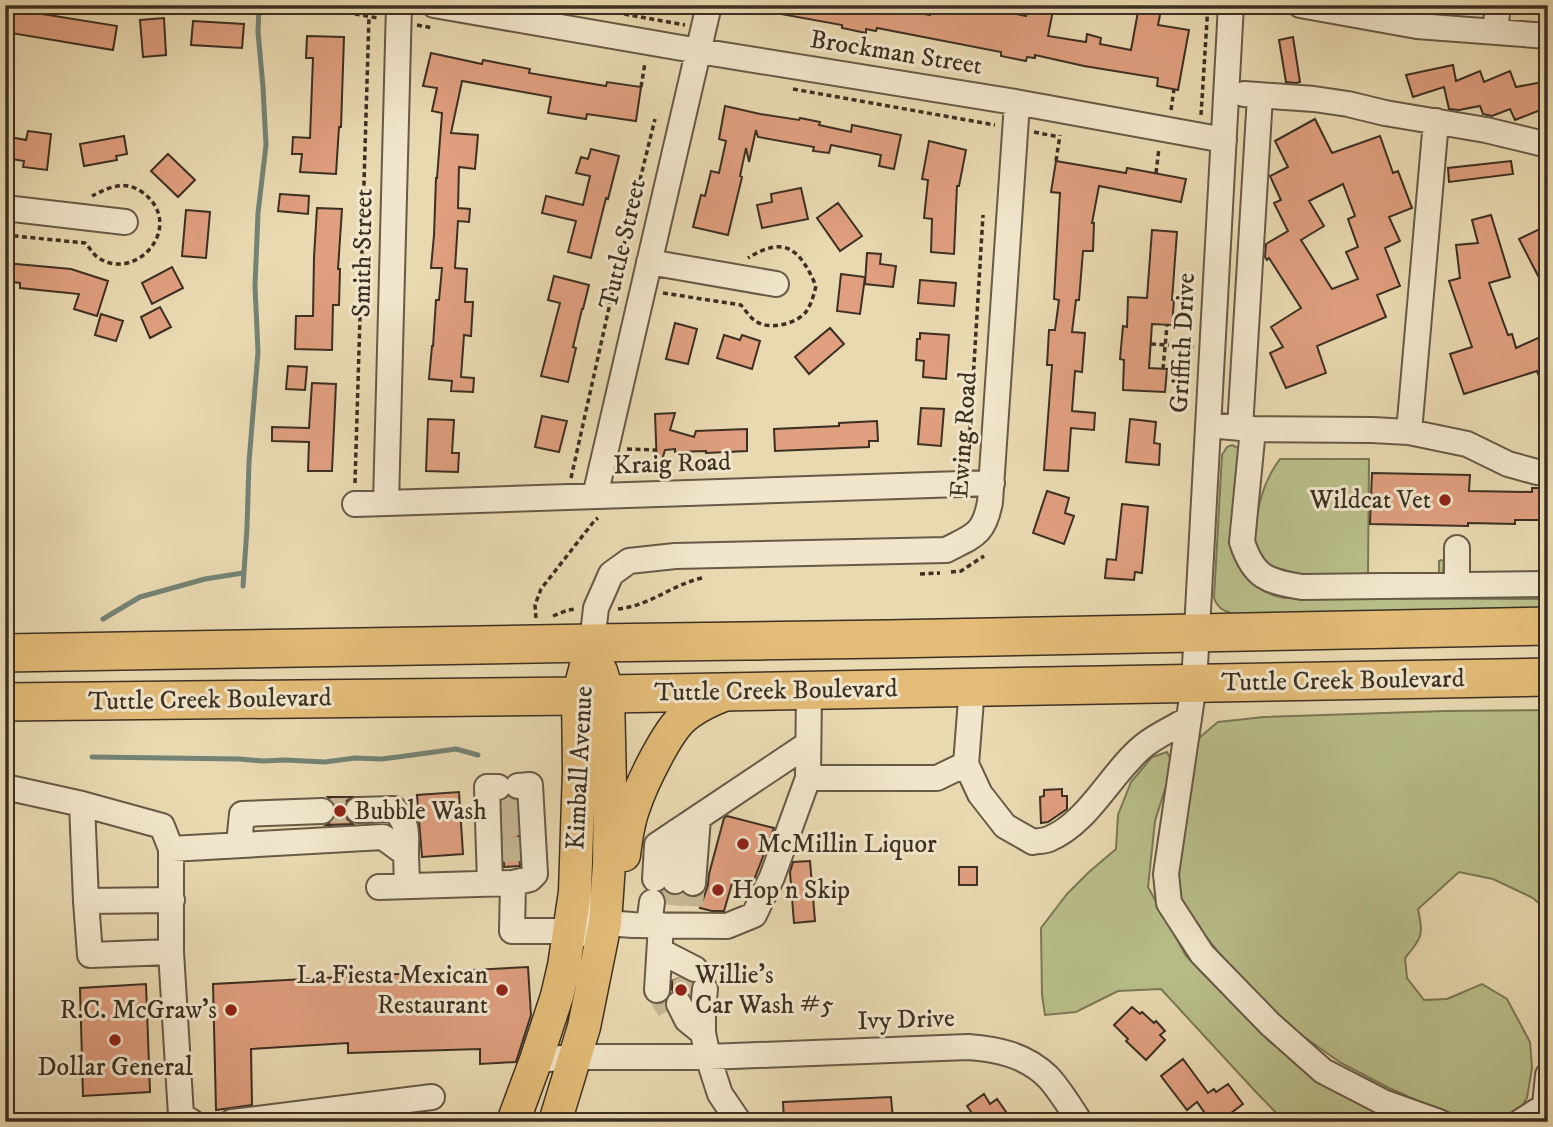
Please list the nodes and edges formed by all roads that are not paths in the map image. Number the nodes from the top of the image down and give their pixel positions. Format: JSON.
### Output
{"nodes":[{"id":1,"x":399,"y":5,"type":"edge"},
{"id":2,"x":434,"y":5,"type":"edge"},
{"id":3,"x":709,"y":5,"type":"edge"},
{"id":4,"x":1231,"y":5,"type":"edge"},
{"id":5,"x":1300,"y":5,"type":"edge"},
{"id":6,"x":1499,"y":5,"type":"edge"},
{"id":7,"x":1495,"y":32,"type":"junction"},
{"id":8,"x":1548,"y":36,"type":"edge"},
{"id":9,"x":699,"y":51,"type":"junction"},
{"id":10,"x":1226,"y":92,"type":"junction"},
{"id":11,"x":1260,"y":96,"type":"junction"},
{"id":12,"x":1017,"y":103,"type":"junction"},
{"id":13,"x":1436,"y":121,"type":"junction"},
{"id":14,"x":1224,"y":141,"type":"junction"},
{"id":15,"x":1548,"y":145,"type":"edge"},
{"id":16,"x":5,"y":208,"type":"edge"},
{"id":17,"x":125,"y":222,"type":"dead end"},
{"id":18,"x":649,"y":262,"type":"junction"},
{"id":19,"x":776,"y":284,"type":"dead end"},
{"id":20,"x":1208,"y":425,"type":"junction"},
{"id":21,"x":1247,"y":428,"type":"junction"},
{"id":22,"x":1409,"y":432,"type":"junction"},
{"id":23,"x":1548,"y":472,"type":"edge"},
{"id":24,"x":992,"y":483,"type":"junction"},
{"id":25,"x":386,"y":503,"type":"junction"},
{"id":26,"x":355,"y":504,"type":"road end"},
{"id":27,"x":599,"y":506,"type":"junction"},
{"id":28,"x":1457,"y":548,"type":"dead end"},
{"id":29,"x":1548,"y":584,"type":"edge"},
{"id":30,"x":1457,"y":585,"type":"junction"},
{"id":31,"x":1548,"y":626,"type":"edge"},
{"id":32,"x":1197,"y":632,"type":"junction"},
{"id":33,"x":592,"y":643,"type":"junction"},
{"id":34,"x":5,"y":653,"type":"edge"},
{"id":35,"x":1548,"y":677,"type":"edge"},
{"id":36,"x":972,"y":687,"type":"junction"},
{"id":37,"x":808,"y":690,"type":"junction"},
{"id":38,"x":733,"y":692,"type":"junction"},
{"id":39,"x":593,"y":695,"type":"junction"},
{"id":40,"x":5,"y":702,"type":"edge"},
{"id":41,"x":1192,"y":702,"type":"junction"},
{"id":42,"x":808,"y":744,"type":"junction"},
{"id":43,"x":966,"y":764,"type":"junction"},
{"id":44,"x":808,"y":778,"type":"junction"},
{"id":45,"x":5,"y":787,"type":"edge"},
{"id":46,"x":82,"y":804,"type":"junction"},
{"id":47,"x":358,"y":810,"type":"tunnel mouth"},
{"id":48,"x":322,"y":811,"type":"tunnel mouth"},
{"id":49,"x":698,"y":818,"type":"junction"},
{"id":50,"x":239,"y":844,"type":"junction"},
{"id":51,"x":171,"y":849,"type":"junction"},
{"id":52,"x":406,"y":854,"type":"junction"},
{"id":53,"x":501,"y":883,"type":"junction"},
{"id":54,"x":407,"y":886,"type":"junction"},
{"id":55,"x":379,"y":887,"type":"dead end"},
{"id":56,"x":575,"y":892,"type":"junction"},
{"id":57,"x":172,"y":900,"type":"junction"},
{"id":58,"x":86,"y":901,"type":"junction"},
{"id":59,"x":671,"y":905,"type":"junction"},
{"id":60,"x":603,"y":930,"type":"junction"},
{"id":61,"x":570,"y":931,"type":"junction"},
{"id":62,"x":172,"y":952,"type":"junction"},
{"id":63,"x":575,"y":1057,"type":"junction"},
{"id":64,"x":708,"y":1057,"type":"junction"},
{"id":65,"x":536,"y":1060,"type":"junction"},
{"id":66,"x":1548,"y":1075,"type":"edge"},
{"id":67,"x":432,"y":1097,"type":"dead end"},
{"id":68,"x":192,"y":1122,"type":"edge"},
{"id":69,"x":232,"y":1122,"type":"edge"},
{"id":70,"x":513,"y":1122,"type":"edge"},
{"id":71,"x":555,"y":1122,"type":"edge"},
{"id":72,"x":739,"y":1122,"type":"edge"},
{"id":73,"x":1080,"y":1122,"type":"edge"},
{"id":74,"x":1439,"y":1122,"type":"edge"},
{"id":75,"x":1520,"y":1122,"type":"edge"}],
"edges":[{"from":1,"to":25,"type":"street","name":"Smith Street"},
{"from":2,"to":9,"type":"street","name":"Brockman Street"},
{"from":3,"to":9,"type":"street","name":"Tuttle Street"},
{"from":4,"to":10,"type":"street","name":"Griffith Drive"},
{"from":5,"to":7,"type":"street"},
{"from":6,"to":7,"type":"street"},
{"from":7,"to":8,"type":"street"},
{"from":9,"to":12,"type":"street","name":"Brockman Street"},
{"from":9,"to":18,"type":"street","name":"Tuttle Street"},
{"from":10,"to":11,"type":"street"},
{"from":10,"to":14,"type":"street","name":"Griffith Drive"},
{"from":11,"to":13,"type":"street"},
{"from":11,"to":21,"type":"street"},
{"from":12,"to":14,"type":"street","name":"Brockman Street"},
{"from":12,"to":24,"type":"street","name":"Ewing Road"},
{"from":13,"to":15,"type":"street"},
{"from":13,"to":22,"type":"street"},
{"from":14,"to":20,"type":"street","name":"Griffith Drive"},
{"from":16,"to":17,"type":"street"},
{"from":18,"to":19,"type":"street"},
{"from":18,"to":27,"type":"street","name":"Tuttle Street"},
{"from":20,"to":21,"type":"street"},
{"from":20,"to":32,"type":"street","name":"Griffith Drive"},
{"from":21,"to":22,"type":"street"},
{"from":21,"to":30,"type":"street"},
{"from":22,"to":23,"type":"street"},
{"from":24,"to":27,"type":"street","name":"Kraig Road"},
{"from":24,"to":33,"type":"street","name":"Ewing Road"},
{"from":25,"to":26,"type":"street","name":"Kraig Road"},
{"from":25,"to":27,"type":"street","name":"Kraig Road"},
{"from":28,"to":30,"type":"street"},
{"from":29,"to":30,"type":"street"},
{"from":31,"to":32,"type":"highway","name":"Tuttle Creek Boulevard"},
{"from":32,"to":33,"type":"highway","name":"Tuttle Creek Boulevard"},
{"from":32,"to":41,"type":"street","name":"Griffith Drive"},
{"from":33,"to":34,"type":"highway","name":"Tuttle Creek Boulevard"},
{"from":33,"to":39,"type":"main road","name":"Kimball Avenue"},
{"from":35,"to":41,"type":"highway","name":"Tuttle Creek Boulevard"},
{"from":36,"to":37,"type":"highway","name":"Tuttle Creek Boulevard"},
{"from":36,"to":41,"type":"highway","name":"Tuttle Creek Boulevard"},
{"from":36,"to":43,"type":"street"},
{"from":37,"to":38,"type":"highway","name":"Tuttle Creek Boulevard"},
{"from":37,"to":42,"type":"street"},
{"from":38,"to":39,"type":"highway","name":"Tuttle Creek Boulevard"},
{"from":38,"to":60,"type":"main road"},
{"from":39,"to":40,"type":"highway","name":"Tuttle Creek Boulevard"},
{"from":39,"to":56,"type":"main road","name":"Kimball Avenue"},
{"from":39,"to":60,"type":"main road","name":"Kimball Avenue"},
{"from":41,"to":43,"type":"street"},
{"from":41,"to":74,"type":"street","name":"Griffith Drive"},
{"from":42,"to":44,"type":"street"},
{"from":42,"to":49,"type":"street"},
{"from":43,"to":44,"type":"street"},
{"from":44,"to":59,"type":"street"},
{"from":45,"to":46,"type":"street"},
{"from":46,"to":51,"type":"street"},
{"from":46,"to":58,"type":"street"},
{"from":47,"to":52,"type":"street"},
{"from":48,"to":50,"type":"street"},
{"from":49,"to":59,"type":"street"},
{"from":49,"to":59,"type":"street"},
{"from":50,"to":51,"type":"street"},
{"from":50,"to":52,"type":"street"},
{"from":51,"to":57,"type":"street"},
{"from":52,"to":54,"type":"street"},
{"from":53,"to":53,"type":"street"},
{"from":53,"to":54,"type":"street"},
{"from":53,"to":61,"type":"street"},
{"from":54,"to":55,"type":"street"},
{"from":56,"to":60,"type":"street"},
{"from":56,"to":61,"type":"main road","name":"Kimball Avenue"},
{"from":57,"to":58,"type":"street"},
{"from":57,"to":62,"type":"street"},
{"from":58,"to":62,"type":"street"},
{"from":59,"to":60,"type":"street"},
{"from":59,"to":64,"type":"street"},
{"from":60,"to":61,"type":"street"},
{"from":60,"to":63,"type":"main road","name":"Kimball Avenue"},
{"from":61,"to":65,"type":"main road","name":"Kimball Avenue"},
{"from":62,"to":68,"type":"street"},
{"from":63,"to":64,"type":"street","name":"Ivy Drive"},
{"from":63,"to":65,"type":"street","name":"Ivy Drive"},
{"from":63,"to":71,"type":"main road","name":"Kimball Avenue"},
{"from":64,"to":72,"type":"street"},
{"from":64,"to":73,"type":"street","name":"Ivy Drive"},
{"from":65,"to":70,"type":"main road","name":"Kimball Avenue"},
{"from":66,"to":75,"type":"street"},
{"from":67,"to":69,"type":"street"}]}
